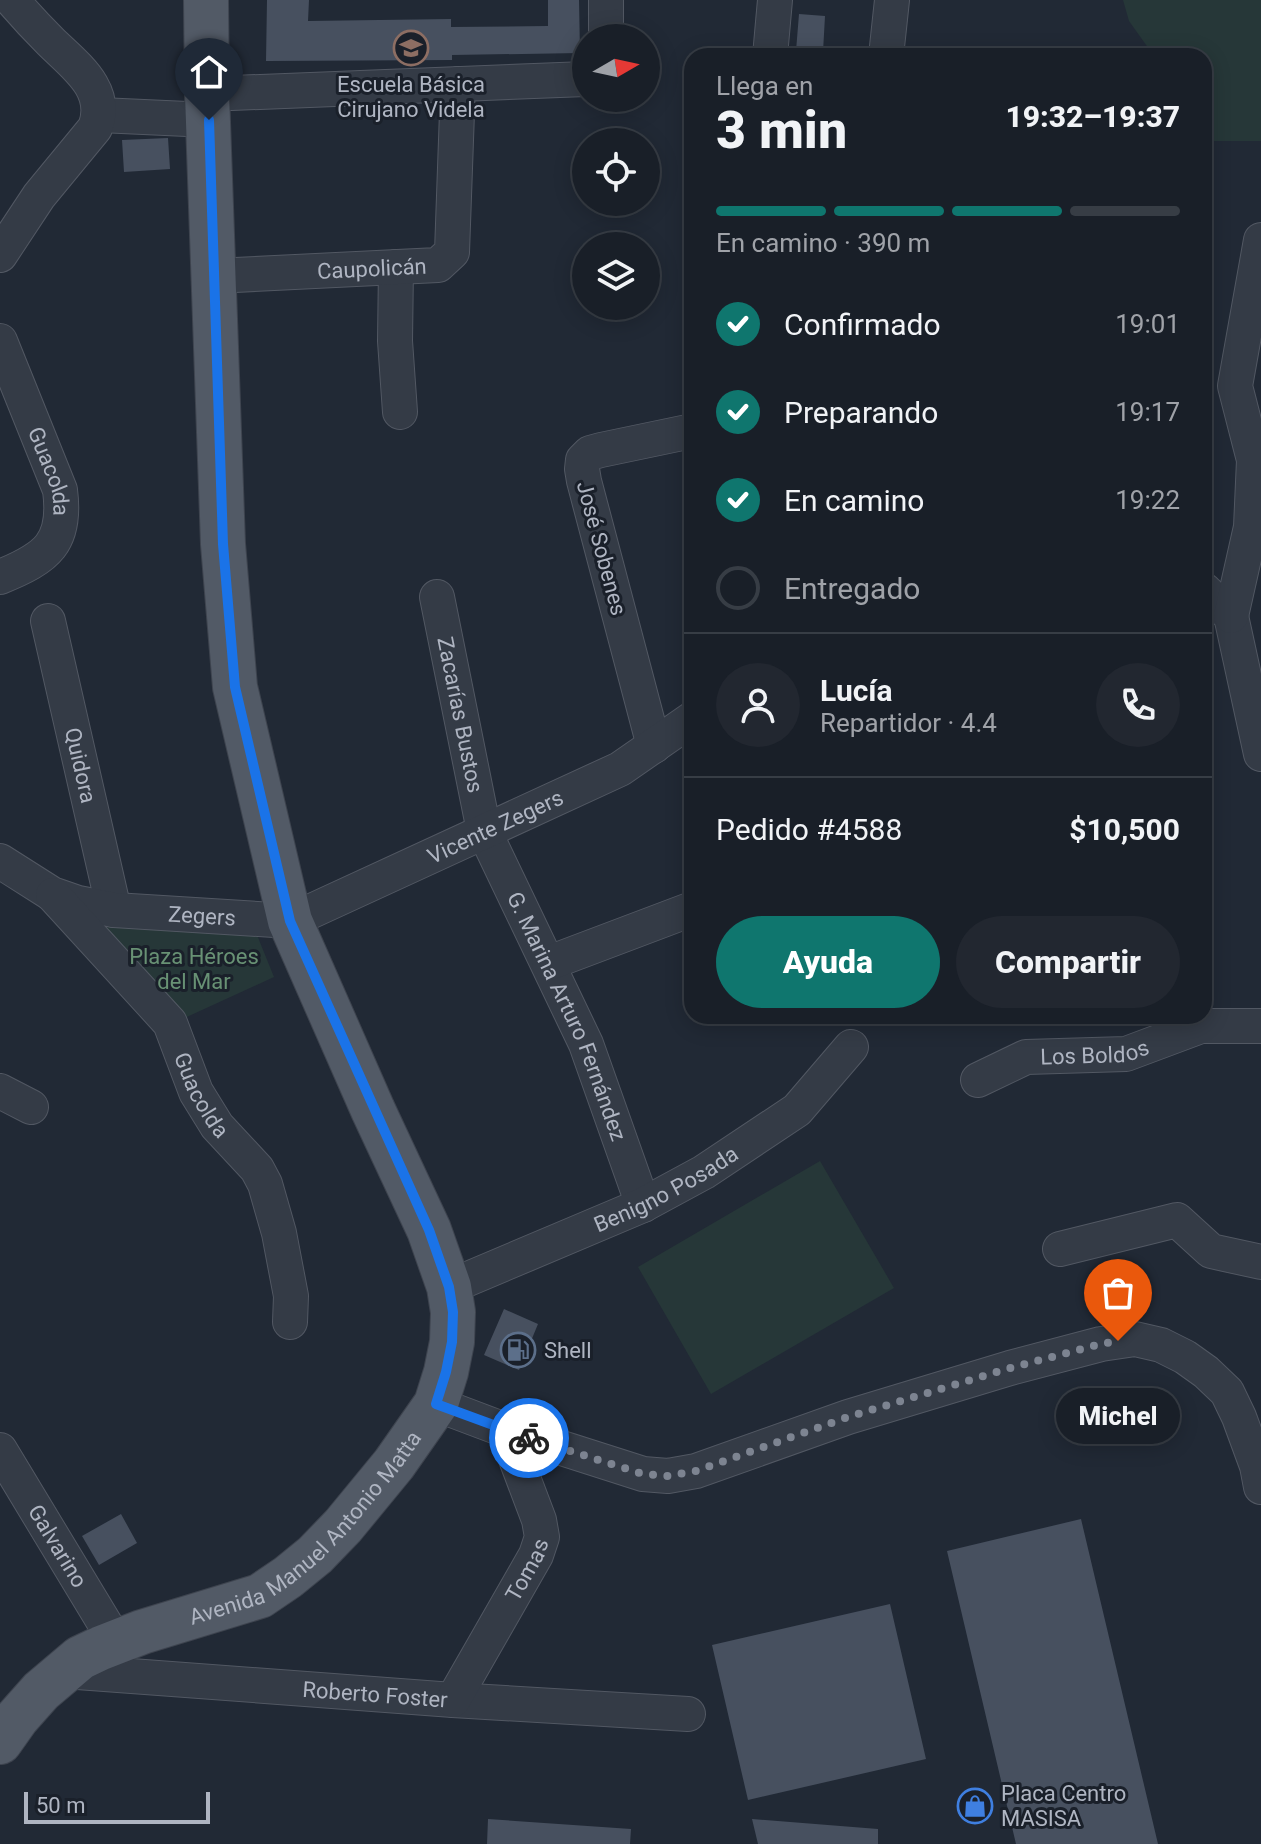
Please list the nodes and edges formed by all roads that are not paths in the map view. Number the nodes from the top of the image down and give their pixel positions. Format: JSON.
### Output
{"nodes":[{"id":1,"x":12,"y":0,"type":"edge"},
{"id":2,"x":206,"y":0,"type":"edge"},
{"id":3,"x":606,"y":0,"type":"edge"},
{"id":4,"x":775,"y":0,"type":"edge"},
{"id":5,"x":892,"y":0,"type":"edge"},
{"id":6,"x":606,"y":24,"type":"edge"},
{"id":7,"x":771,"y":48,"type":"edge"},
{"id":8,"x":887,"y":48,"type":"edge"},
{"id":9,"x":572,"y":80,"type":"edge"},
{"id":10,"x":458,"y":84,"type":"junction"},
{"id":11,"x":208,"y":107,"type":"junction"},
{"id":12,"x":100,"y":115,"type":"junction"},
{"id":13,"x":1261,"y":240,"type":"edge"},
{"id":14,"x":0,"y":255,"type":"edge"},
{"id":15,"x":396,"y":267,"type":"junction"},
{"id":16,"x":214,"y":276,"type":"junction"},
{"id":17,"x":0,"y":341,"type":"edge"},
{"id":18,"x":400,"y":412,"type":"dead end"},
{"id":19,"x":684,"y":433,"type":"edge"},
{"id":20,"x":1257,"y":461,"type":"edge"},
{"id":21,"x":0,"y":577,"type":"edge"},
{"id":22,"x":437,"y":597,"type":"dead end"},
{"id":23,"x":1212,"y":598,"type":"edge"},
{"id":24,"x":1231,"y":616,"type":"junction"},
{"id":25,"x":48,"y":621,"type":"dead end"},
{"id":26,"x":684,"y":725,"type":"edge"},
{"id":27,"x":654,"y":746,"type":"junction"},
{"id":28,"x":1261,"y":754,"type":"edge"},
{"id":29,"x":484,"y":831,"type":"junction"},
{"id":30,"x":0,"y":861,"type":"edge"},
{"id":31,"x":52,"y":894,"type":"junction"},
{"id":32,"x":114,"y":910,"type":"junction"},
{"id":33,"x":684,"y":912,"type":"edge"},
{"id":34,"x":290,"y":921,"type":"junction"},
{"id":35,"x":549,"y":963,"type":"junction"},
{"id":36,"x":1261,"y":1026,"type":"edge"},
{"id":37,"x":851,"y":1047,"type":"dead end"},
{"id":38,"x":978,"y":1080,"type":"dead end"},
{"id":39,"x":0,"y":1091,"type":"edge"},
{"id":40,"x":31,"y":1107,"type":"dead end"},
{"id":41,"x":643,"y":1205,"type":"junction"},
{"id":42,"x":1060,"y":1249,"type":"dead end"},
{"id":43,"x":1261,"y":1262,"type":"edge"},
{"id":44,"x":449,"y":1287,"type":"junction"},
{"id":45,"x":290,"y":1322,"type":"dead end"},
{"id":46,"x":436,"y":1404,"type":"junction"},
{"id":47,"x":505,"y":1430,"type":"junction"},
{"id":48,"x":2,"y":1459,"type":"edge"},
{"id":49,"x":1261,"y":1487,"type":"edge"},
{"id":50,"x":116,"y":1642,"type":"junction"},
{"id":51,"x":64,"y":1671,"type":"junction"},
{"id":52,"x":453,"y":1700,"type":"junction"},
{"id":53,"x":688,"y":1714,"type":"dead end"},
{"id":54,"x":0,"y":1742,"type":"edge"}],
"edges":[{"from":1,"to":12,"type":"street"},
{"from":2,"to":11,"type":"main road","name":"Avenida Manuel Antonio Matta"},
{"from":3,"to":6,"type":"street"},
{"from":4,"to":7,"type":"street"},
{"from":5,"to":8,"type":"street"},
{"from":9,"to":10,"type":"street"},
{"from":10,"to":11,"type":"street"},
{"from":10,"to":15,"type":"street","name":"Caupolicán"},
{"from":11,"to":12,"type":"street"},
{"from":11,"to":16,"type":"main road","name":"Avenida Manuel Antonio Matta"},
{"from":12,"to":14,"type":"street"},
{"from":13,"to":20,"type":"street"},
{"from":15,"to":16,"type":"street","name":"Caupolicán"},
{"from":15,"to":18,"type":"street"},
{"from":16,"to":34,"type":"main road","name":"Avenida Manuel Antonio Matta"},
{"from":17,"to":21,"type":"street","name":"Guacolda"},
{"from":19,"to":27,"type":"street","name":"José Sobenes"},
{"from":20,"to":24,"type":"street"},
{"from":22,"to":29,"type":"street","name":"Zacarías Bustos"},
{"from":23,"to":24,"type":"street"},
{"from":24,"to":28,"type":"street"},
{"from":25,"to":32,"type":"street","name":"Quidora"},
{"from":26,"to":27,"type":"street","name":"Vicente Zegers"},
{"from":27,"to":29,"type":"street","name":"Vicente Zegers"},
{"from":29,"to":34,"type":"street","name":"Vicente Zegers"},
{"from":29,"to":35,"type":"street","name":"G. Marina Arturo Fernández"},
{"from":30,"to":31,"type":"street","name":"Guacolda"},
{"from":31,"to":32,"type":"street","name":"Guacolda"},
{"from":31,"to":45,"type":"street","name":"Guacolda"},
{"from":32,"to":34,"type":"street","name":"Zegers"},
{"from":33,"to":35,"type":"street"},
{"from":34,"to":44,"type":"main road","name":"Avenida Manuel Antonio Matta"},
{"from":35,"to":41,"type":"street","name":"G. Marina Arturo Fernández"},
{"from":36,"to":38,"type":"street","name":"Los Boldos"},
{"from":37,"to":41,"type":"street","name":"Benigno Posada"},
{"from":39,"to":40,"type":"street"},
{"from":41,"to":44,"type":"street","name":"Benigno Posada"},
{"from":42,"to":43,"type":"street"},
{"from":44,"to":46,"type":"main road","name":"Avenida Manuel Antonio Matta"},
{"from":46,"to":47,"type":"street"},
{"from":46,"to":50,"type":"main road","name":"Avenida Manuel Antonio Matta"},
{"from":47,"to":49,"type":"street"},
{"from":47,"to":52,"type":"street","name":"Tomas"},
{"from":48,"to":50,"type":"street","name":"Galvarino"},
{"from":50,"to":51,"type":"main road","name":"Avenida Manuel Antonio Matta"},
{"from":51,"to":52,"type":"street","name":"Roberto Foster"},
{"from":51,"to":54,"type":"main road","name":"Avenida Manuel Antonio Matta"},
{"from":52,"to":53,"type":"street","name":"Roberto Foster"}]}
